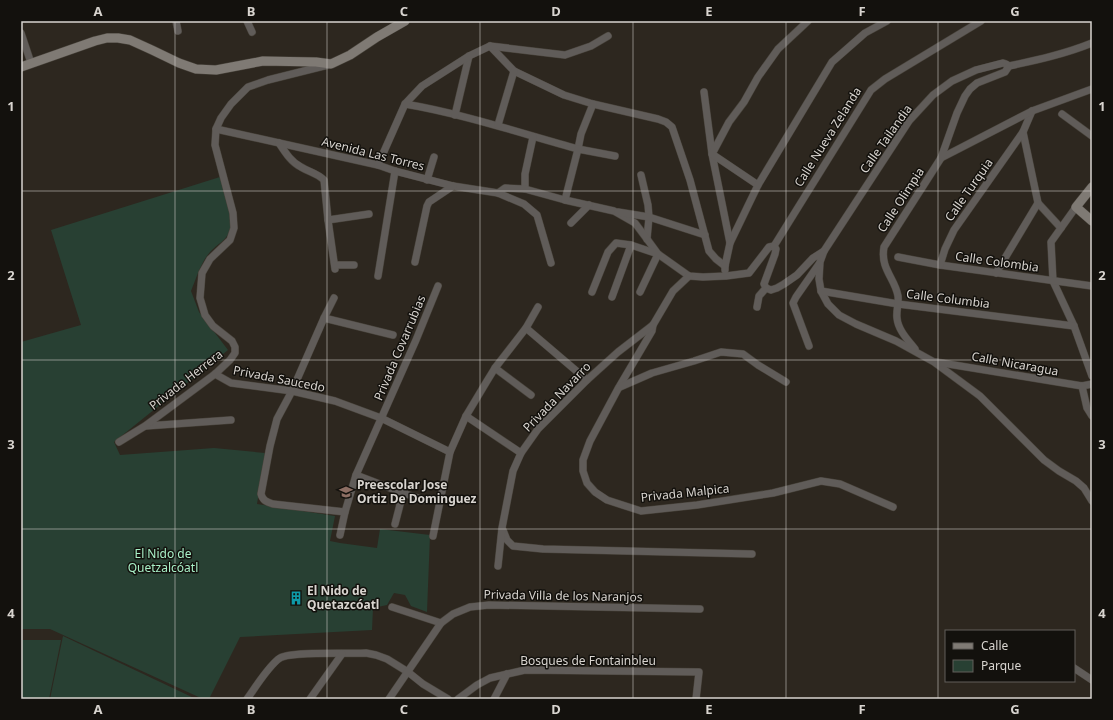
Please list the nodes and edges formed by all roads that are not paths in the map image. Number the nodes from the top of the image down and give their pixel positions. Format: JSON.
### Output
{"nodes":[{"id":1,"x":176,"y":21,"type":"edge"},
{"id":2,"x":247,"y":21,"type":"edge"},
{"id":3,"x":404,"y":21,"type":"edge"},
{"id":4,"x":808,"y":21,"type":"edge"},
{"id":5,"x":887,"y":21,"type":"edge"},
{"id":6,"x":981,"y":21,"type":"edge"},
{"id":7,"x":178,"y":31,"type":"dead end"},
{"id":8,"x":252,"y":32,"type":"dead end"},
{"id":9,"x":21,"y":33,"type":"edge"},
{"id":10,"x":608,"y":36,"type":"dead end"},
{"id":11,"x":1092,"y":43,"type":"edge"},
{"id":12,"x":490,"y":46,"type":"junction"},
{"id":13,"x":469,"y":56,"type":"junction"},
{"id":14,"x":31,"y":63,"type":"junction"},
{"id":15,"x":331,"y":64,"type":"junction"},
{"id":16,"x":1009,"y":66,"type":"junction"},
{"id":17,"x":21,"y":67,"type":"edge"},
{"id":18,"x":514,"y":71,"type":"junction"},
{"id":19,"x":1092,"y":90,"type":"edge"},
{"id":20,"x":704,"y":92,"type":"dead end"},
{"id":21,"x":405,"y":104,"type":"junction"},
{"id":22,"x":593,"y":104,"type":"junction"},
{"id":23,"x":1032,"y":111,"type":"junction"},
{"id":24,"x":1062,"y":114,"type":"dead end"},
{"id":25,"x":455,"y":115,"type":"junction"},
{"id":26,"x":498,"y":125,"type":"junction"},
{"id":27,"x":216,"y":129,"type":"junction"},
{"id":28,"x":1023,"y":132,"type":"junction"},
{"id":29,"x":1092,"y":136,"type":"edge"},
{"id":30,"x":533,"y":137,"type":"junction"},
{"id":31,"x":279,"y":143,"type":"junction"},
{"id":32,"x":578,"y":148,"type":"junction"},
{"id":33,"x":712,"y":154,"type":"junction"},
{"id":34,"x":615,"y":156,"type":"dead end"},
{"id":35,"x":434,"y":157,"type":"dead end"},
{"id":36,"x":941,"y":158,"type":"junction"},
{"id":37,"x":378,"y":165,"type":"junction"},
{"id":38,"x":395,"y":171,"type":"junction"},
{"id":39,"x":641,"y":175,"type":"dead end"},
{"id":40,"x":427,"y":180,"type":"junction"},
{"id":41,"x":758,"y":185,"type":"junction"},
{"id":42,"x":453,"y":186,"type":"junction"},
{"id":43,"x":1092,"y":187,"type":"edge"},
{"id":44,"x":525,"y":189,"type":"junction"},
{"id":45,"x":498,"y":193,"type":"junction"},
{"id":46,"x":566,"y":200,"type":"junction"},
{"id":47,"x":1038,"y":203,"type":"junction"},
{"id":48,"x":589,"y":205,"type":"junction"},
{"id":49,"x":1076,"y":207,"type":"junction"},
{"id":50,"x":614,"y":211,"type":"junction"},
{"id":51,"x":369,"y":214,"type":"dead end"},
{"id":52,"x":649,"y":217,"type":"junction"},
{"id":53,"x":328,"y":220,"type":"junction"},
{"id":54,"x":1092,"y":221,"type":"edge"},
{"id":55,"x":571,"y":223,"type":"dead end"},
{"id":56,"x":1061,"y":228,"type":"junction"},
{"id":57,"x":705,"y":235,"type":"junction"},
{"id":58,"x":647,"y":239,"type":"junction"},
{"id":59,"x":730,"y":243,"type":"junction"},
{"id":60,"x":630,"y":245,"type":"junction"},
{"id":61,"x":774,"y":246,"type":"junction"},
{"id":62,"x":824,"y":251,"type":"junction"},
{"id":63,"x":658,"y":254,"type":"junction"},
{"id":64,"x":898,"y":257,"type":"dead end"},
{"id":65,"x":415,"y":262,"type":"dead end"},
{"id":66,"x":820,"y":262,"type":"junction"},
{"id":67,"x":552,"y":263,"type":"dead end"},
{"id":68,"x":354,"y":265,"type":"dead end"},
{"id":69,"x":940,"y":265,"type":"junction"},
{"id":70,"x":725,"y":266,"type":"junction"},
{"id":71,"x":996,"y":273,"type":"junction"},
{"id":72,"x":378,"y":276,"type":"dead end"},
{"id":73,"x":689,"y":276,"type":"junction"},
{"id":74,"x":726,"y":276,"type":"junction"},
{"id":75,"x":1053,"y":281,"type":"junction"},
{"id":76,"x":438,"y":286,"type":"dead end"},
{"id":77,"x":1092,"y":286,"type":"edge"},
{"id":78,"x":766,"y":288,"type":"junction"},
{"id":79,"x":821,"y":291,"type":"junction"},
{"id":80,"x":592,"y":292,"type":"dead end"},
{"id":81,"x":640,"y":292,"type":"dead end"},
{"id":82,"x":612,"y":297,"type":"dead end"},
{"id":83,"x":334,"y":298,"type":"dead end"},
{"id":84,"x":898,"y":304,"type":"junction"},
{"id":85,"x":538,"y":307,"type":"dead end"},
{"id":86,"x":757,"y":307,"type":"dead end"},
{"id":87,"x":324,"y":318,"type":"junction"},
{"id":88,"x":653,"y":325,"type":"junction"},
{"id":89,"x":1074,"y":326,"type":"junction"},
{"id":90,"x":526,"y":328,"type":"junction"},
{"id":91,"x":392,"y":335,"type":"dead end"},
{"id":92,"x":809,"y":346,"type":"dead end"},
{"id":93,"x":918,"y":352,"type":"junction"},
{"id":94,"x":934,"y":362,"type":"junction"},
{"id":95,"x":495,"y":368,"type":"junction"},
{"id":96,"x":215,"y":374,"type":"junction"},
{"id":97,"x":1092,"y":376,"type":"edge"},
{"id":98,"x":587,"y":380,"type":"junction"},
{"id":99,"x":786,"y":382,"type":"dead end"},
{"id":100,"x":1092,"y":384,"type":"edge"},
{"id":101,"x":1082,"y":386,"type":"junction"},
{"id":102,"x":620,"y":387,"type":"junction"},
{"id":103,"x":292,"y":391,"type":"junction"},
{"id":104,"x":531,"y":394,"type":"dead end"},
{"id":105,"x":466,"y":416,"type":"junction"},
{"id":106,"x":1092,"y":416,"type":"edge"},
{"id":107,"x":381,"y":418,"type":"junction"},
{"id":108,"x":231,"y":420,"type":"dead end"},
{"id":109,"x":145,"y":426,"type":"junction"},
{"id":110,"x":119,"y":442,"type":"dead end"},
{"id":111,"x":450,"y":452,"type":"junction"},
{"id":112,"x":521,"y":453,"type":"junction"},
{"id":113,"x":356,"y":474,"type":"junction"},
{"id":114,"x":403,"y":493,"type":"junction"},
{"id":115,"x":424,"y":500,"type":"dead end"},
{"id":116,"x":1092,"y":501,"type":"edge"},
{"id":117,"x":893,"y":507,"type":"dead end"},
{"id":118,"x":345,"y":512,"type":"junction"},
{"id":119,"x":394,"y":524,"type":"dead end"},
{"id":120,"x":502,"y":528,"type":"junction"},
{"id":121,"x":340,"y":535,"type":"dead end"},
{"id":122,"x":433,"y":536,"type":"dead end"},
{"id":123,"x":752,"y":554,"type":"dead end"},
{"id":124,"x":498,"y":566,"type":"dead end"},
{"id":125,"x":392,"y":607,"type":"dead end"},
{"id":126,"x":700,"y":609,"type":"dead end"},
{"id":127,"x":441,"y":623,"type":"junction"},
{"id":128,"x":342,"y":654,"type":"junction"},
{"id":129,"x":1075,"y":669,"type":"edge"},
{"id":130,"x":408,"y":672,"type":"junction"},
{"id":131,"x":507,"y":674,"type":"junction"},
{"id":132,"x":1092,"y":680,"type":"edge"},
{"id":133,"x":247,"y":699,"type":"edge"},
{"id":134,"x":310,"y":699,"type":"edge"},
{"id":135,"x":389,"y":699,"type":"edge"},
{"id":136,"x":448,"y":699,"type":"edge"},
{"id":137,"x":458,"y":699,"type":"edge"},
{"id":138,"x":494,"y":699,"type":"edge"},
{"id":139,"x":696,"y":699,"type":"edge"}],
"edges":[{"from":1,"to":7,"type":"street"},
{"from":2,"to":8,"type":"street"},
{"from":3,"to":15,"type":"street"},
{"from":4,"to":33,"type":"street"},
{"from":5,"to":41,"type":"street"},
{"from":6,"to":61,"type":"street","name":"Calle Nueva Zelanda"},
{"from":9,"to":14,"type":"street"},
{"from":10,"to":12,"type":"street"},
{"from":11,"to":16,"type":"street","name":"Calle Tailandia"},
{"from":12,"to":13,"type":"street"},
{"from":12,"to":18,"type":"street"},
{"from":13,"to":21,"type":"street"},
{"from":13,"to":25,"type":"street"},
{"from":14,"to":15,"type":"street"},
{"from":14,"to":17,"type":"street"},
{"from":15,"to":27,"type":"street"},
{"from":16,"to":36,"type":"street","name":"Calle Olimpia"},
{"from":16,"to":62,"type":"street","name":"Calle Tailandia"},
{"from":18,"to":22,"type":"street"},
{"from":18,"to":26,"type":"street"},
{"from":19,"to":23,"type":"street"},
{"from":20,"to":33,"type":"street"},
{"from":21,"to":25,"type":"street"},
{"from":21,"to":37,"type":"street"},
{"from":22,"to":32,"type":"street"},
{"from":22,"to":57,"type":"street"},
{"from":23,"to":28,"type":"street","name":"Calle Turquia"},
{"from":23,"to":36,"type":"street"},
{"from":24,"to":29,"type":"street"},
{"from":25,"to":26,"type":"street"},
{"from":26,"to":30,"type":"street"},
{"from":27,"to":31,"type":"street","name":"Avenida Las Torres"},
{"from":27,"to":96,"type":"street","name":"Privada Herrera"},
{"from":28,"to":47,"type":"street"},
{"from":28,"to":69,"type":"street","name":"Calle Turquia"},
{"from":30,"to":32,"type":"street"},
{"from":30,"to":44,"type":"street"},
{"from":31,"to":37,"type":"street","name":"Avenida Las Torres"},
{"from":31,"to":53,"type":"street"},
{"from":32,"to":34,"type":"street"},
{"from":32,"to":46,"type":"street"},
{"from":33,"to":41,"type":"street"},
{"from":33,"to":59,"type":"street"},
{"from":35,"to":40,"type":"street"},
{"from":36,"to":84,"type":"street","name":"Calle Olimpia"},
{"from":37,"to":38,"type":"street","name":"Avenida Las Torres"},
{"from":38,"to":40,"type":"street","name":"Avenida Las Torres"},
{"from":38,"to":72,"type":"street"},
{"from":39,"to":52,"type":"street"},
{"from":40,"to":42,"type":"street","name":"Avenida Las Torres"},
{"from":41,"to":59,"type":"street"},
{"from":42,"to":45,"type":"street","name":"Avenida Las Torres"},
{"from":42,"to":65,"type":"street"},
{"from":43,"to":49,"type":"street"},
{"from":44,"to":45,"type":"street"},
{"from":44,"to":46,"type":"street"},
{"from":45,"to":67,"type":"street","name":"Avenida Las Torres"},
{"from":46,"to":48,"type":"street"},
{"from":47,"to":56,"type":"street"},
{"from":47,"to":71,"type":"street"},
{"from":48,"to":50,"type":"street"},
{"from":48,"to":55,"type":"street"},
{"from":49,"to":54,"type":"street"},
{"from":49,"to":56,"type":"street"},
{"from":50,"to":52,"type":"street"},
{"from":50,"to":58,"type":"street"},
{"from":51,"to":53,"type":"street"},
{"from":52,"to":57,"type":"street"},
{"from":52,"to":58,"type":"street"},
{"from":53,"to":68,"type":"street"},
{"from":56,"to":75,"type":"street"},
{"from":57,"to":70,"type":"street"},
{"from":58,"to":63,"type":"street"},
{"from":59,"to":70,"type":"street"},
{"from":60,"to":63,"type":"street"},
{"from":60,"to":80,"type":"street"},
{"from":60,"to":82,"type":"street"},
{"from":61,"to":74,"type":"street"},
{"from":61,"to":78,"type":"street"},
{"from":62,"to":66,"type":"street","name":"Calle Tailandia"},
{"from":62,"to":78,"type":"street"},
{"from":63,"to":73,"type":"street"},
{"from":63,"to":81,"type":"street"},
{"from":64,"to":69,"type":"street","name":"Calle Colombia"},
{"from":66,"to":79,"type":"street"},
{"from":66,"to":92,"type":"street"},
{"from":69,"to":71,"type":"street","name":"Calle Colombia"},
{"from":70,"to":74,"type":"street"},
{"from":71,"to":75,"type":"street","name":"Calle Colombia"},
{"from":73,"to":74,"type":"street"},
{"from":73,"to":88,"type":"street","name":"Privada Navarro"},
{"from":75,"to":77,"type":"street","name":"Calle Colombia"},
{"from":75,"to":89,"type":"street"},
{"from":76,"to":107,"type":"street","name":"Privada Covarrubias"},
{"from":78,"to":86,"type":"street"},
{"from":79,"to":84,"type":"street","name":"Calle Columbia"},
{"from":79,"to":93,"type":"street"},
{"from":83,"to":87,"type":"street"},
{"from":84,"to":89,"type":"street","name":"Calle Columbia"},
{"from":84,"to":93,"type":"street"},
{"from":85,"to":90,"type":"street"},
{"from":87,"to":91,"type":"street"},
{"from":87,"to":103,"type":"street"},
{"from":88,"to":98,"type":"street","name":"Privada Navarro"},
{"from":88,"to":102,"type":"street","name":"Privada Malpica"},
{"from":89,"to":97,"type":"street"},
{"from":90,"to":95,"type":"street"},
{"from":90,"to":98,"type":"street"},
{"from":93,"to":94,"type":"street"},
{"from":94,"to":101,"type":"street","name":"Calle Nicaragua"},
{"from":94,"to":116,"type":"street"},
{"from":95,"to":104,"type":"street"},
{"from":95,"to":105,"type":"street"},
{"from":96,"to":103,"type":"street","name":"Privada Saucedo"},
{"from":96,"to":109,"type":"street","name":"Privada Herrera"},
{"from":98,"to":112,"type":"street","name":"Privada Navarro"},
{"from":99,"to":102,"type":"street"},
{"from":100,"to":101,"type":"street","name":"Calle Nicaragua"},
{"from":101,"to":106,"type":"street"},
{"from":102,"to":117,"type":"street","name":"Privada Malpica"},
{"from":103,"to":107,"type":"street","name":"Privada Saucedo"},
{"from":103,"to":118,"type":"street"},
{"from":105,"to":111,"type":"street"},
{"from":105,"to":112,"type":"street"},
{"from":107,"to":111,"type":"street","name":"Privada Saucedo"},
{"from":107,"to":113,"type":"street","name":"Privada Covarrubias"},
{"from":108,"to":109,"type":"street"},
{"from":109,"to":110,"type":"street","name":"Privada Herrera"},
{"from":111,"to":122,"type":"street"},
{"from":112,"to":120,"type":"street","name":"Privada Navarro"},
{"from":113,"to":114,"type":"street"},
{"from":113,"to":118,"type":"street","name":"Privada Covarrubias"},
{"from":114,"to":115,"type":"street"},
{"from":114,"to":119,"type":"street"},
{"from":118,"to":121,"type":"street","name":"Privada Covarrubias"},
{"from":120,"to":123,"type":"street"},
{"from":120,"to":124,"type":"street","name":"Privada Navarro"},
{"from":125,"to":127,"type":"street"},
{"from":126,"to":127,"type":"street","name":"Privada Villa de los Naranjos"},
{"from":127,"to":130,"type":"street","name":"Privada Villa de los Naranjos"},
{"from":128,"to":130,"type":"street"},
{"from":128,"to":133,"type":"street"},
{"from":128,"to":134,"type":"street"},
{"from":129,"to":132,"type":"street"},
{"from":130,"to":135,"type":"street","name":"Privada Villa de los Naranjos"},
{"from":130,"to":136,"type":"street"},
{"from":131,"to":137,"type":"street","name":"Bosques de Fontainbleu"},
{"from":131,"to":138,"type":"street"},
{"from":131,"to":139,"type":"street","name":"Bosques de Fontainbleu"}]}
